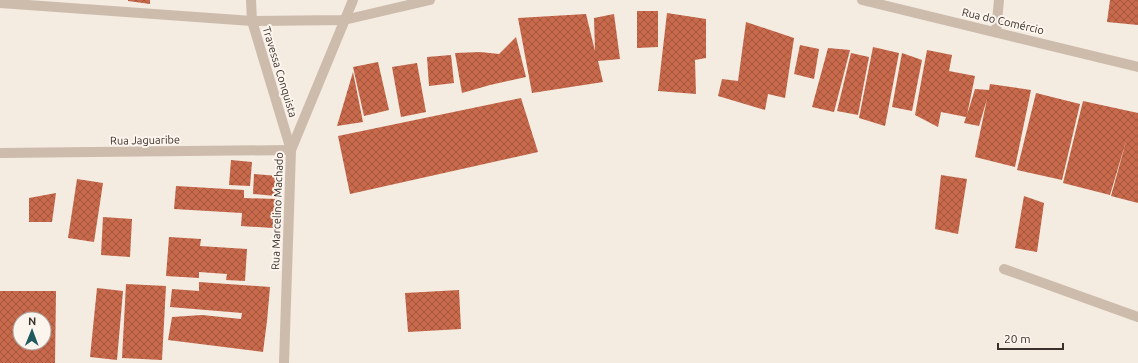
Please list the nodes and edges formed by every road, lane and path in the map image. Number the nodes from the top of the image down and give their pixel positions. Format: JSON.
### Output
{"nodes":[{"id":1,"x":251,"y":0,"type":"edge"},
{"id":2,"x":353,"y":0,"type":"edge"},
{"id":3,"x":430,"y":0,"type":"edge"},
{"id":4,"x":862,"y":0,"type":"edge"},
{"id":5,"x":999,"y":0,"type":"edge"},
{"id":6,"x":0,"y":4,"type":"edge"},
{"id":7,"x":252,"y":20,"type":"junction"},
{"id":8,"x":344,"y":20,"type":"junction"},
{"id":9,"x":996,"y":32,"type":"junction"},
{"id":10,"x":1138,"y":67,"type":"edge"},
{"id":11,"x":291,"y":150,"type":"junction"},
{"id":12,"x":0,"y":153,"type":"edge"},
{"id":13,"x":1004,"y":269,"type":"dead end"},
{"id":14,"x":1138,"y":317,"type":"edge"},
{"id":15,"x":284,"y":363,"type":"edge"}],
"edges":[{"from":1,"to":7,"type":"street","name":"Travessa Conquista"},
{"from":2,"to":8,"type":"street","name":"Rua Marcelino Machado"},
{"from":3,"to":8,"type":"street"},
{"from":4,"to":9,"type":"street","name":"Rua do Comércio"},
{"from":5,"to":9,"type":"street"},
{"from":6,"to":7,"type":"street"},
{"from":7,"to":8,"type":"street"},
{"from":7,"to":11,"type":"street","name":"Travessa Conquista"},
{"from":8,"to":11,"type":"street","name":"Rua Marcelino Machado"},
{"from":9,"to":10,"type":"street","name":"Rua do Comércio"},
{"from":11,"to":12,"type":"street","name":"Rua Jaguaribe"},
{"from":11,"to":15,"type":"street","name":"Rua Marcelino Machado"},
{"from":13,"to":14,"type":"street"}]}
